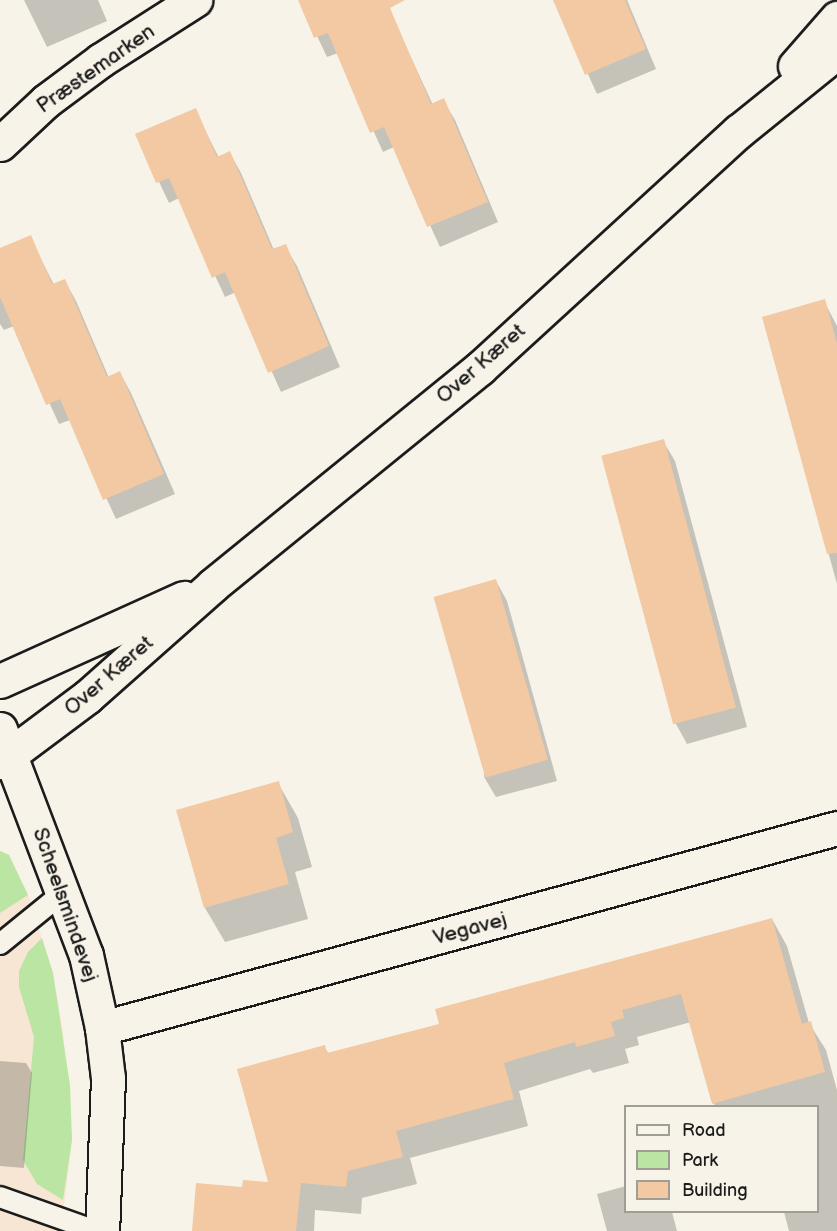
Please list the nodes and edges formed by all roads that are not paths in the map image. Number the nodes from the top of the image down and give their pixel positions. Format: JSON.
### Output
{"nodes":[{"id":1,"x":195,"y":0,"type":"edge"},
{"id":2,"x":837,"y":18,"type":"edge"},
{"id":3,"x":837,"y":52,"type":"edge"},
{"id":4,"x":739,"y":131,"type":"junction"},
{"id":5,"x":0,"y":144,"type":"edge"},
{"id":6,"x":213,"y":585,"type":"junction"},
{"id":7,"x":0,"y":681,"type":"edge"},
{"id":8,"x":3,"y":748,"type":"edge"},
{"id":9,"x":837,"y":828,"type":"edge"},
{"id":10,"x":64,"y":892,"type":"junction"},
{"id":11,"x":0,"y":944,"type":"edge"},
{"id":12,"x":102,"y":1028,"type":"junction"},
{"id":13,"x":0,"y":1197,"type":"edge"},
{"id":14,"x":96,"y":1231,"type":"edge"},
{"id":15,"x":102,"y":1231,"type":"edge"}],
"edges":[{"from":1,"to":5,"type":"street","name":"Præstemarken"},
{"from":2,"to":4,"type":"street","name":"Over Kæret"},
{"from":3,"to":4,"type":"street","name":"Over Kæret"},
{"from":4,"to":6,"type":"street","name":"Over Kæret"},
{"from":6,"to":7,"type":"street","name":"Over Kæret"},
{"from":6,"to":8,"type":"street","name":"Over Kæret"},
{"from":8,"to":10,"type":"street","name":"Scheelsmindevej"},
{"from":9,"to":12,"type":"street","name":"Vegavej"},
{"from":10,"to":11,"type":"lane"},
{"from":10,"to":12,"type":"street","name":"Scheelsmindevej"},
{"from":12,"to":15,"type":"street","name":"Scheelsmindevej"},
{"from":13,"to":14,"type":"lane"}]}
